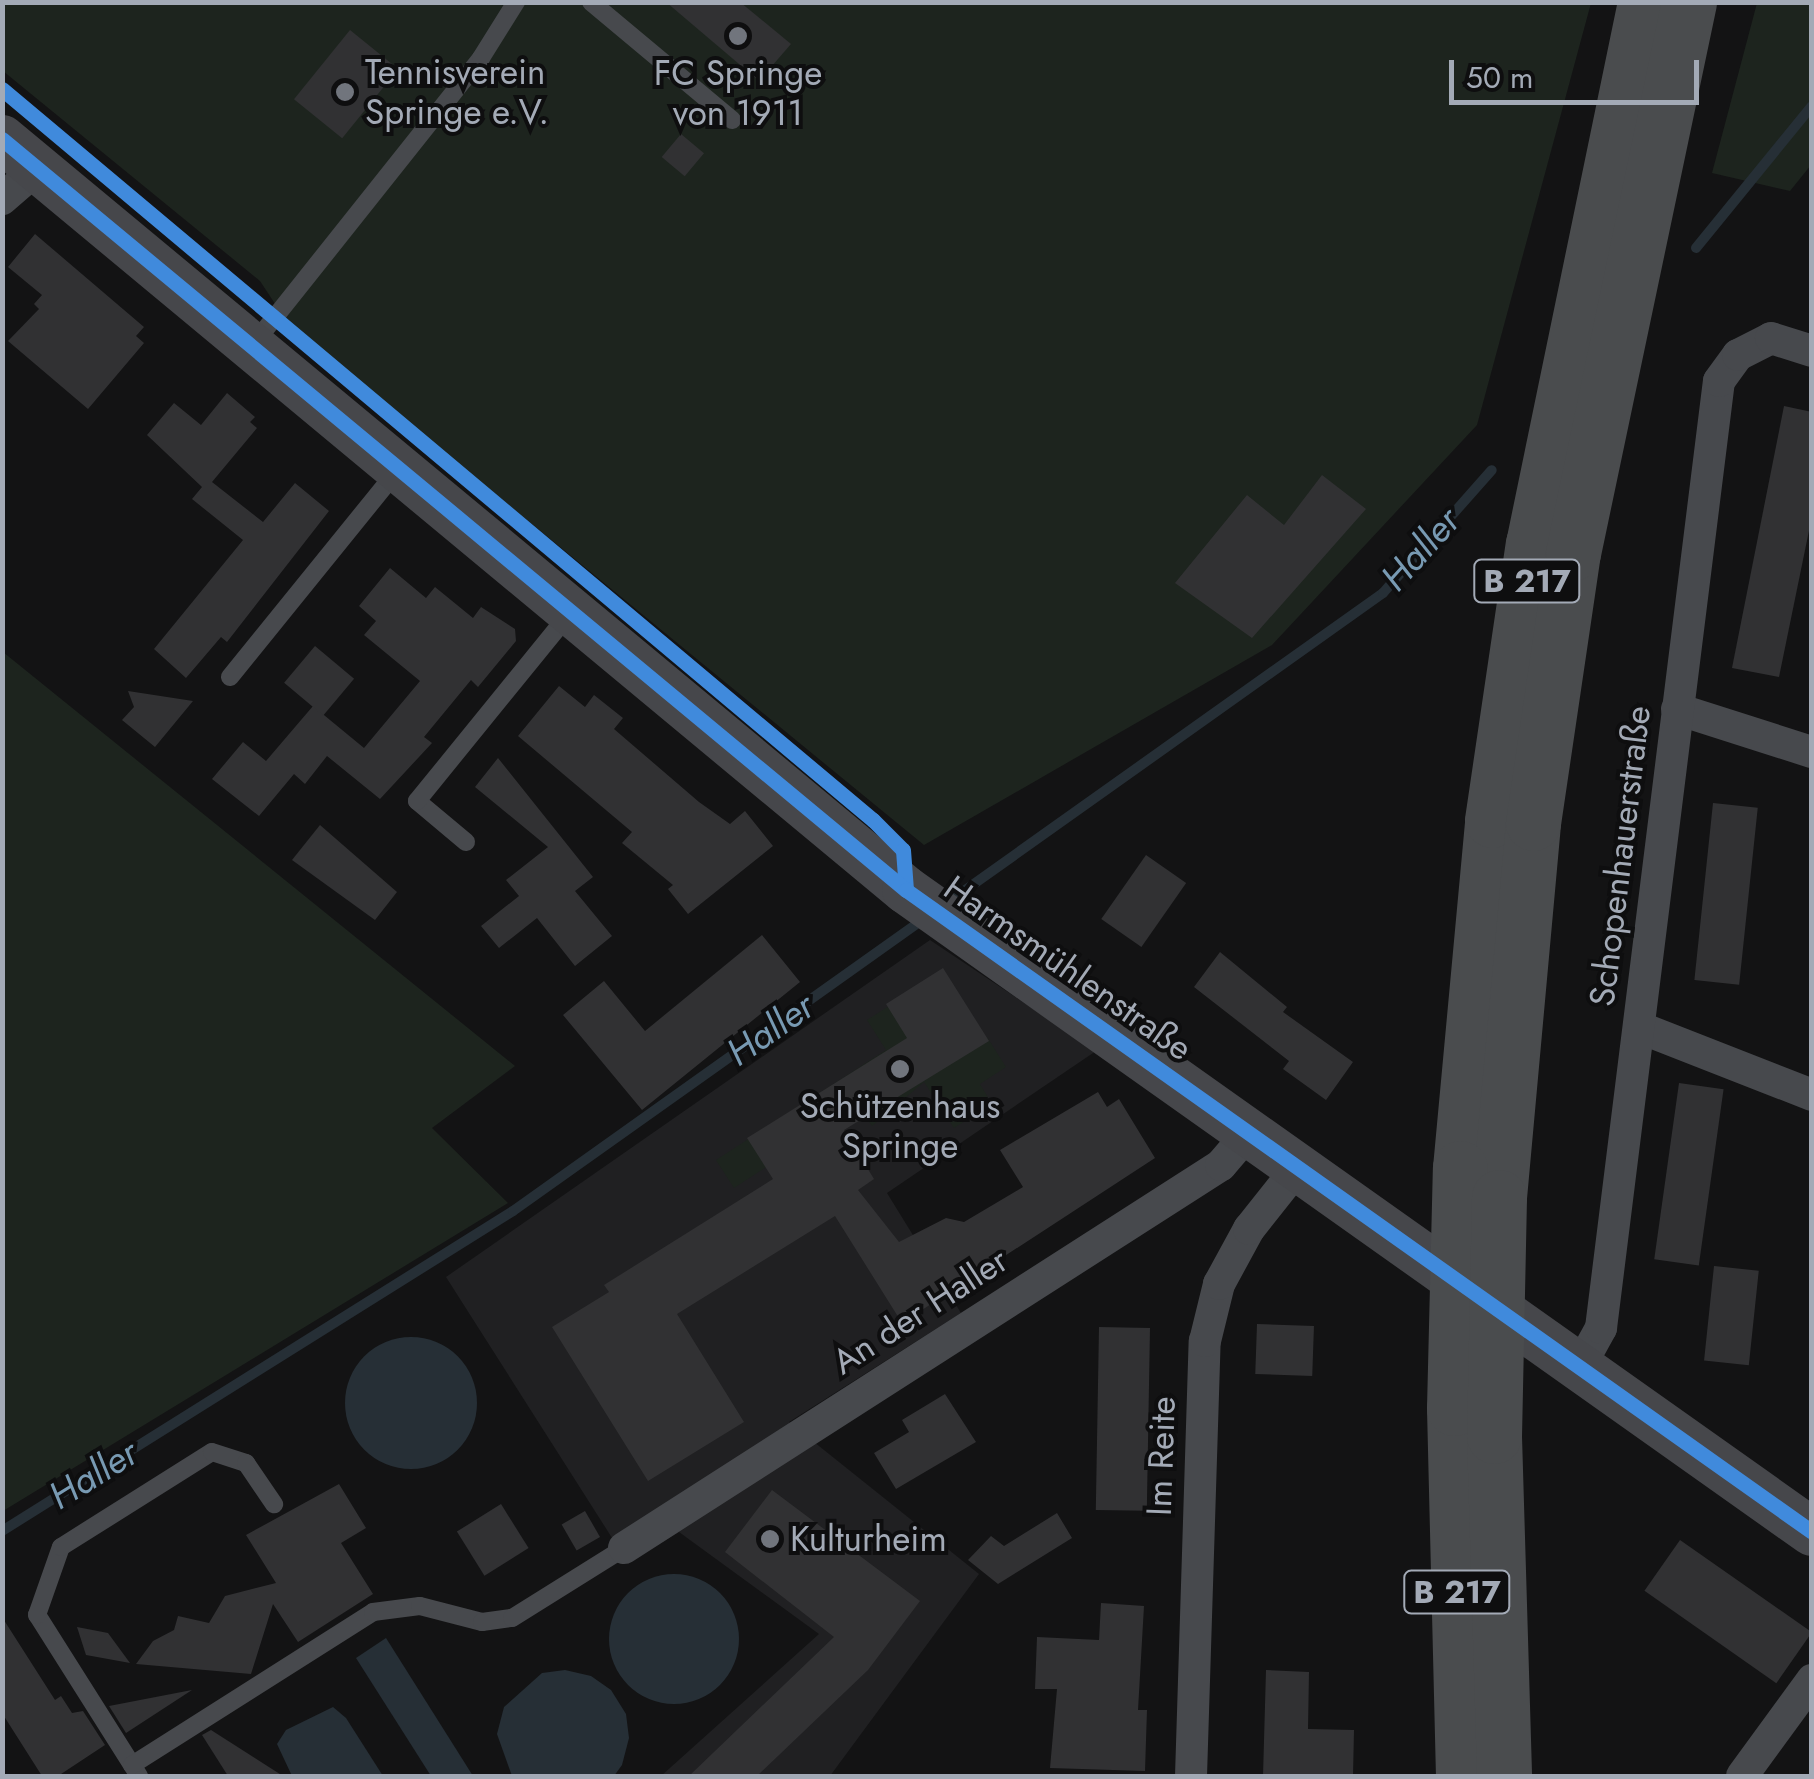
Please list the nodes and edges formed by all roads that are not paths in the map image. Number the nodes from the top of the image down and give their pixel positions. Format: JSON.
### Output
{"nodes":[{"id":1,"x":516,"y":2,"type":"edge"},
{"id":2,"x":592,"y":2,"type":"edge"},
{"id":3,"x":1645,"y":2,"type":"edge"},
{"id":4,"x":1689,"y":2,"type":"edge"},
{"id":5,"x":732,"y":120,"type":"dead end"},
{"id":6,"x":20,"y":153,"type":"edge"},
{"id":7,"x":2,"y":199,"type":"edge"},
{"id":8,"x":252,"y":347,"type":"junction"},
{"id":9,"x":1812,"y":351,"type":"edge"},
{"id":10,"x":400,"y":468,"type":"junction"},
{"id":11,"x":572,"y":610,"type":"junction"},
{"id":12,"x":230,"y":677,"type":"dead end"},
{"id":13,"x":1677,"y":709,"type":"junction"},
{"id":14,"x":1812,"y":752,"type":"edge"},
{"id":15,"x":466,"y":842,"type":"dead end"},
{"id":16,"x":1641,"y":1028,"type":"junction"},
{"id":17,"x":1812,"y":1095,"type":"edge"},
{"id":18,"x":1250,"y":1131,"type":"junction"},
{"id":19,"x":1299,"y":1166,"type":"junction"},
{"id":20,"x":1480,"y":1182,"type":"junction"},
{"id":21,"x":1580,"y":1368,"type":"junction"},
{"id":22,"x":1474,"y":1422,"type":"junction"},
{"id":23,"x":274,"y":1504,"type":"dead end"},
{"id":24,"x":1812,"y":1532,"type":"edge"},
{"id":25,"x":624,"y":1548,"type":"joint"},
{"id":26,"x":1812,"y":1680,"type":"edge"},
{"id":27,"x":135,"y":1771,"type":"edge"},
{"id":28,"x":1190,"y":1776,"type":"edge"},
{"id":29,"x":1464,"y":1776,"type":"edge"},
{"id":30,"x":1504,"y":1776,"type":"edge"},
{"id":31,"x":1742,"y":1776,"type":"edge"}],
"edges":[{"from":1,"to":8,"type":"lane"},
{"from":2,"to":5,"type":"lane"},
{"from":3,"to":20,"type":"highway","number":"B 217"},
{"from":4,"to":20,"type":"highway","number":"B 217"},
{"from":6,"to":7,"type":"street"},
{"from":6,"to":8,"type":"street","name":"Harmsmühlenstraße"},
{"from":8,"to":10,"type":"street","name":"Harmsmühlenstraße"},
{"from":9,"to":13,"type":"street","name":"Schopenhauerstraße"},
{"from":10,"to":11,"type":"street","name":"Harmsmühlenstraße"},
{"from":10,"to":12,"type":"lane"},
{"from":11,"to":15,"type":"lane"},
{"from":11,"to":18,"type":"street","name":"Harmsmühlenstraße"},
{"from":13,"to":14,"type":"street"},
{"from":13,"to":16,"type":"street","name":"Schopenhauerstraße"},
{"from":16,"to":17,"type":"street"},
{"from":16,"to":21,"type":"street","name":"Schopenhauerstraße"},
{"from":18,"to":19,"type":"street","name":"Harmsmühlenstraße"},
{"from":18,"to":25,"type":"street","name":"An der Haller"},
{"from":19,"to":21,"type":"street","name":"Harmsmühlenstraße"},
{"from":19,"to":28,"type":"street","name":"Im Reite"},
{"from":20,"to":22,"type":"highway","number":"B 217","bridge":true},
{"from":21,"to":24,"type":"street","name":"Harmsmühlenstraße"},
{"from":22,"to":29,"type":"highway","number":"B 217"},
{"from":22,"to":30,"type":"highway","number":"B 217"},
{"from":23,"to":27,"type":"lane"},
{"from":25,"to":27,"type":"lane"},
{"from":26,"to":31,"type":"street"}]}
